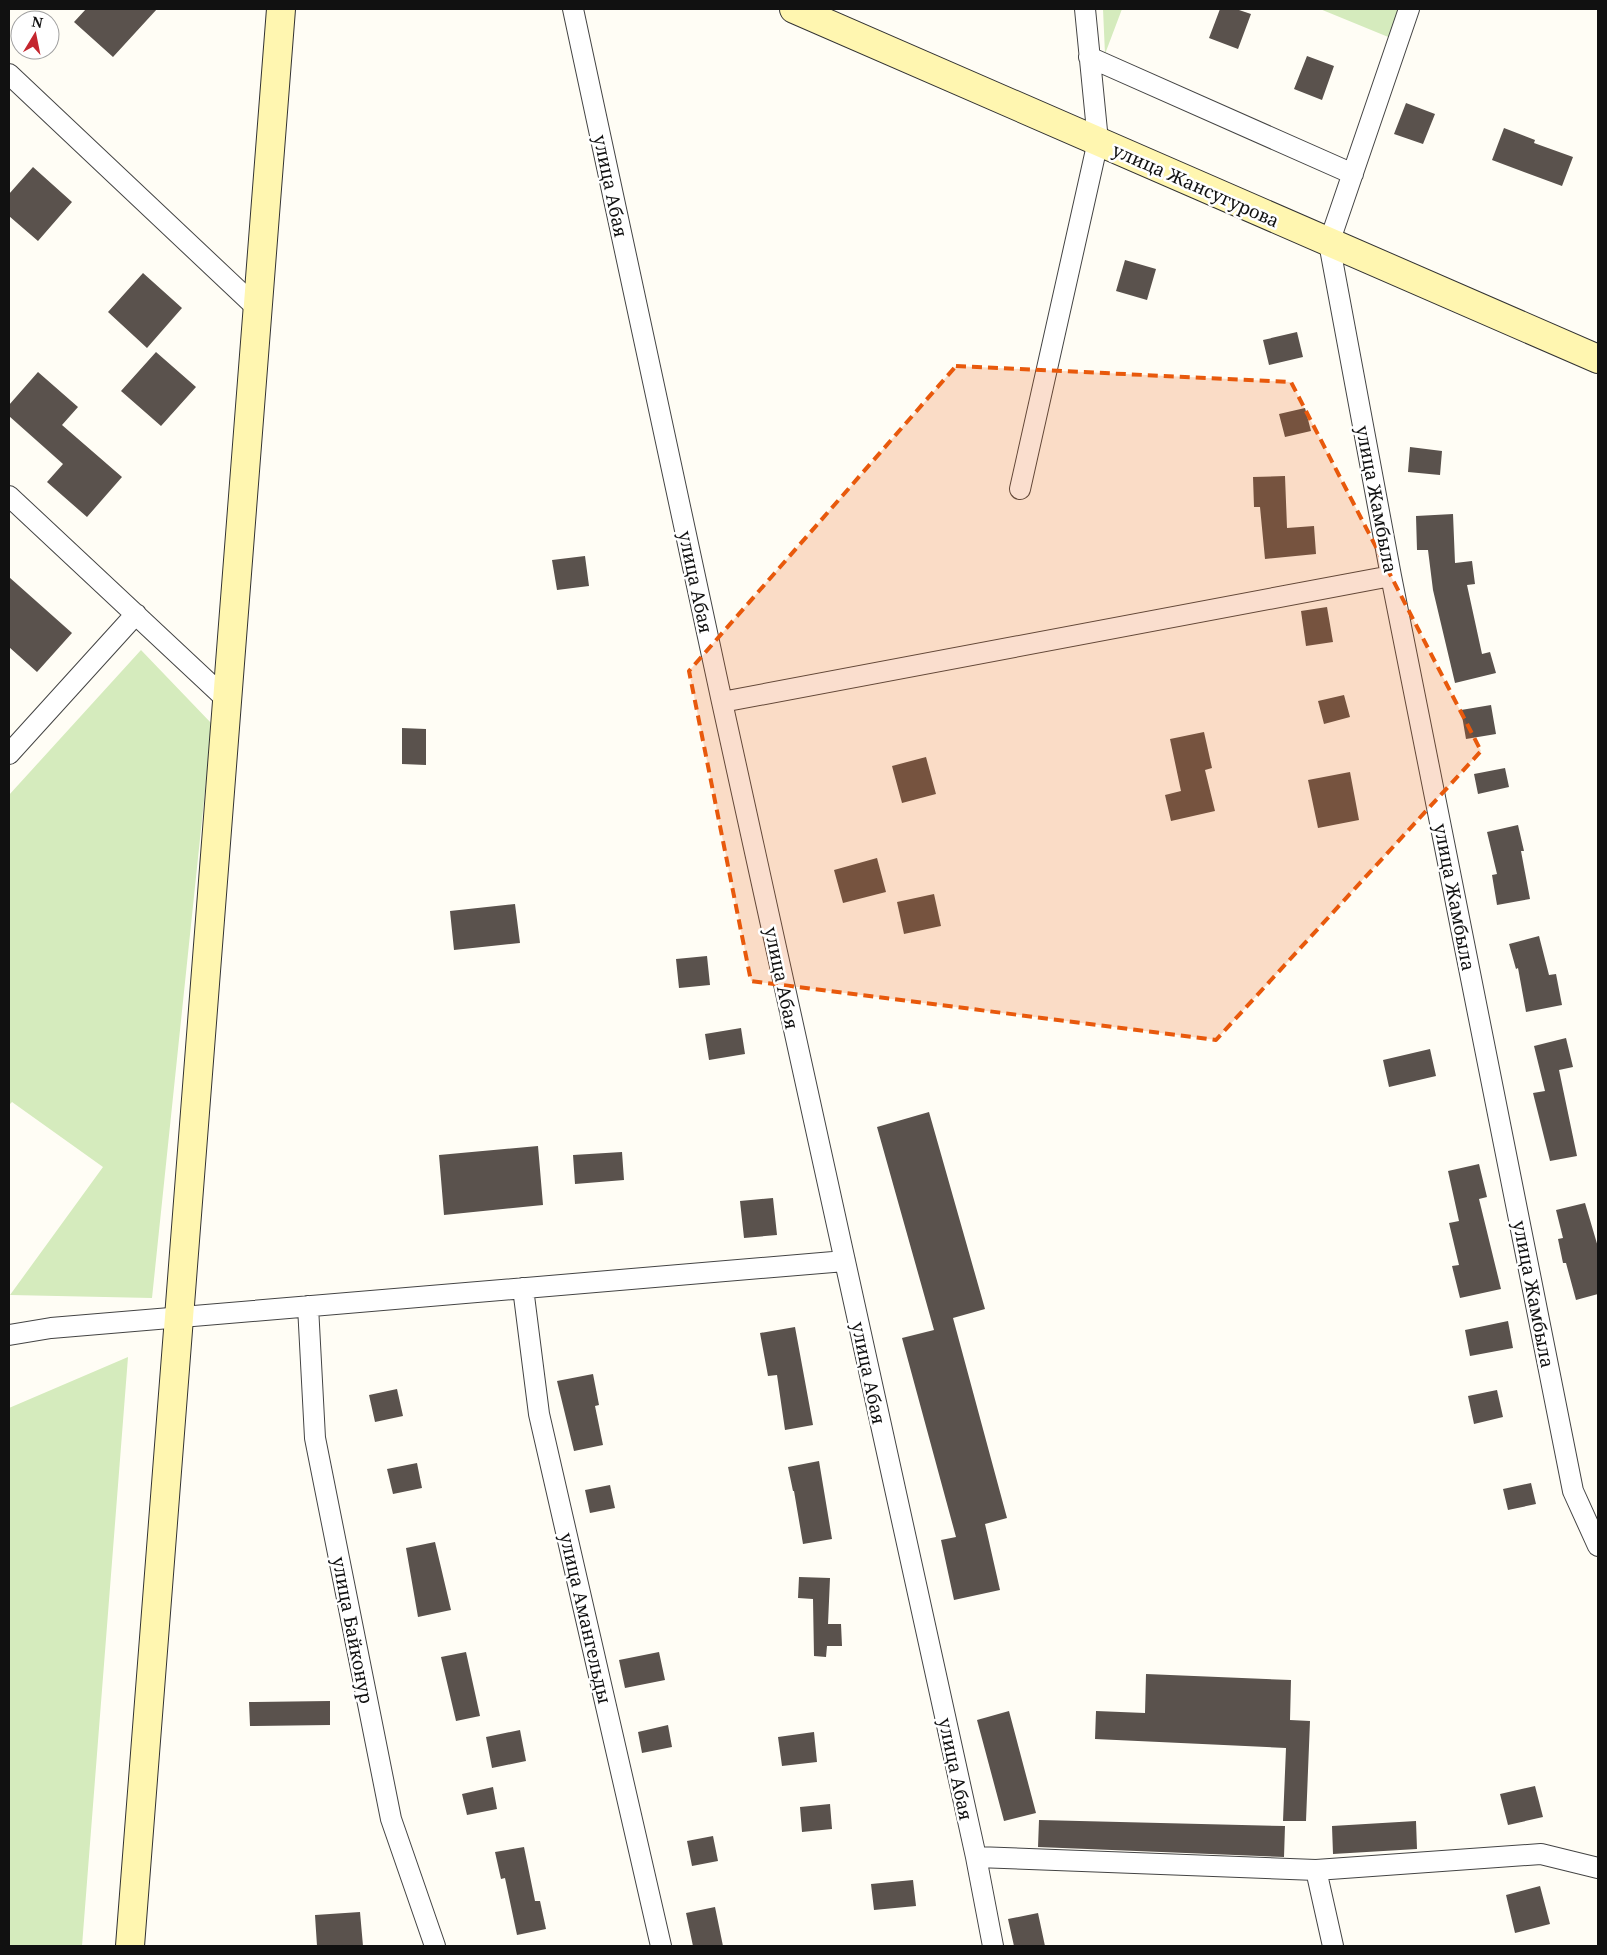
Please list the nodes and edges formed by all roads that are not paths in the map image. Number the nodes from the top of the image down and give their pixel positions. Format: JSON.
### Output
{"nodes":[{"id":1,"x":281,"y":9,"type":"edge"},
{"id":2,"x":573,"y":9,"type":"edge"},
{"id":3,"x":794,"y":9,"type":"edge"},
{"id":4,"x":1084,"y":9,"type":"edge"},
{"id":5,"x":1408,"y":9,"type":"edge"},
{"id":6,"x":1089,"y":57,"type":"junction"},
{"id":7,"x":9,"y":74,"type":"edge"},
{"id":8,"x":1098,"y":142,"type":"junction"},
{"id":9,"x":1353,"y":174,"type":"junction"},
{"id":10,"x":1329,"y":243,"type":"junction"},
{"id":11,"x":257,"y":308,"type":"junction"},
{"id":12,"x":1598,"y":359,"type":"edge"},
{"id":13,"x":1020,"y":489,"type":"dead end"},
{"id":14,"x":9,"y":496,"type":"edge"},
{"id":15,"x":1391,"y":576,"type":"junction"},
{"id":16,"x":136,"y":614,"type":"junction"},
{"id":17,"x":226,"y":698,"type":"junction"},
{"id":18,"x":722,"y":702,"type":"junction"},
{"id":19,"x":9,"y":754,"type":"edge"},
{"id":20,"x":845,"y":1261,"type":"junction"},
{"id":21,"x":523,"y":1288,"type":"junction"},
{"id":22,"x":308,"y":1306,"type":"junction"},
{"id":23,"x":178,"y":1317,"type":"junction"},
{"id":24,"x":12,"y":1331,"type":"edge"},
{"id":25,"x":1598,"y":1546,"type":"edge"},
{"id":26,"x":976,"y":1857,"type":"junction"},
{"id":27,"x":1598,"y":1868,"type":"edge"},
{"id":28,"x":1316,"y":1870,"type":"junction"},
{"id":29,"x":130,"y":1946,"type":"edge"},
{"id":30,"x":435,"y":1946,"type":"edge"},
{"id":31,"x":661,"y":1946,"type":"edge"},
{"id":32,"x":993,"y":1946,"type":"edge"},
{"id":33,"x":1333,"y":1946,"type":"edge"}],
"edges":[{"from":1,"to":11,"type":"main road"},
{"from":2,"to":18,"type":"street","name":"улица Абая"},
{"from":3,"to":8,"type":"main road","name":"улица Жансугурова"},
{"from":4,"to":6,"type":"street"},
{"from":5,"to":9,"type":"street"},
{"from":6,"to":8,"type":"street"},
{"from":6,"to":9,"type":"street"},
{"from":7,"to":11,"type":"street"},
{"from":8,"to":10,"type":"main road","name":"улица Жансугурова"},
{"from":8,"to":13,"type":"street"},
{"from":9,"to":10,"type":"street"},
{"from":10,"to":12,"type":"main road","name":"улица Жансугурова"},
{"from":10,"to":15,"type":"street","name":"улица Жамбыла"},
{"from":11,"to":17,"type":"main road"},
{"from":14,"to":16,"type":"street"},
{"from":15,"to":18,"type":"street"},
{"from":15,"to":25,"type":"street","name":"улица Жамбыла"},
{"from":16,"to":17,"type":"street"},
{"from":16,"to":19,"type":"street"},
{"from":17,"to":23,"type":"main road"},
{"from":18,"to":20,"type":"street","name":"улица Абая"},
{"from":20,"to":21,"type":"street"},
{"from":20,"to":26,"type":"street","name":"улица Абая"},
{"from":21,"to":22,"type":"street"},
{"from":21,"to":31,"type":"street","name":"улица Амангельды"},
{"from":22,"to":23,"type":"street"},
{"from":22,"to":30,"type":"street","name":"улица Байконур"},
{"from":23,"to":24,"type":"street"},
{"from":23,"to":29,"type":"main road"},
{"from":26,"to":28,"type":"street"},
{"from":26,"to":32,"type":"street","name":"улица Абая"},
{"from":27,"to":28,"type":"street"},
{"from":28,"to":33,"type":"street"}]}
